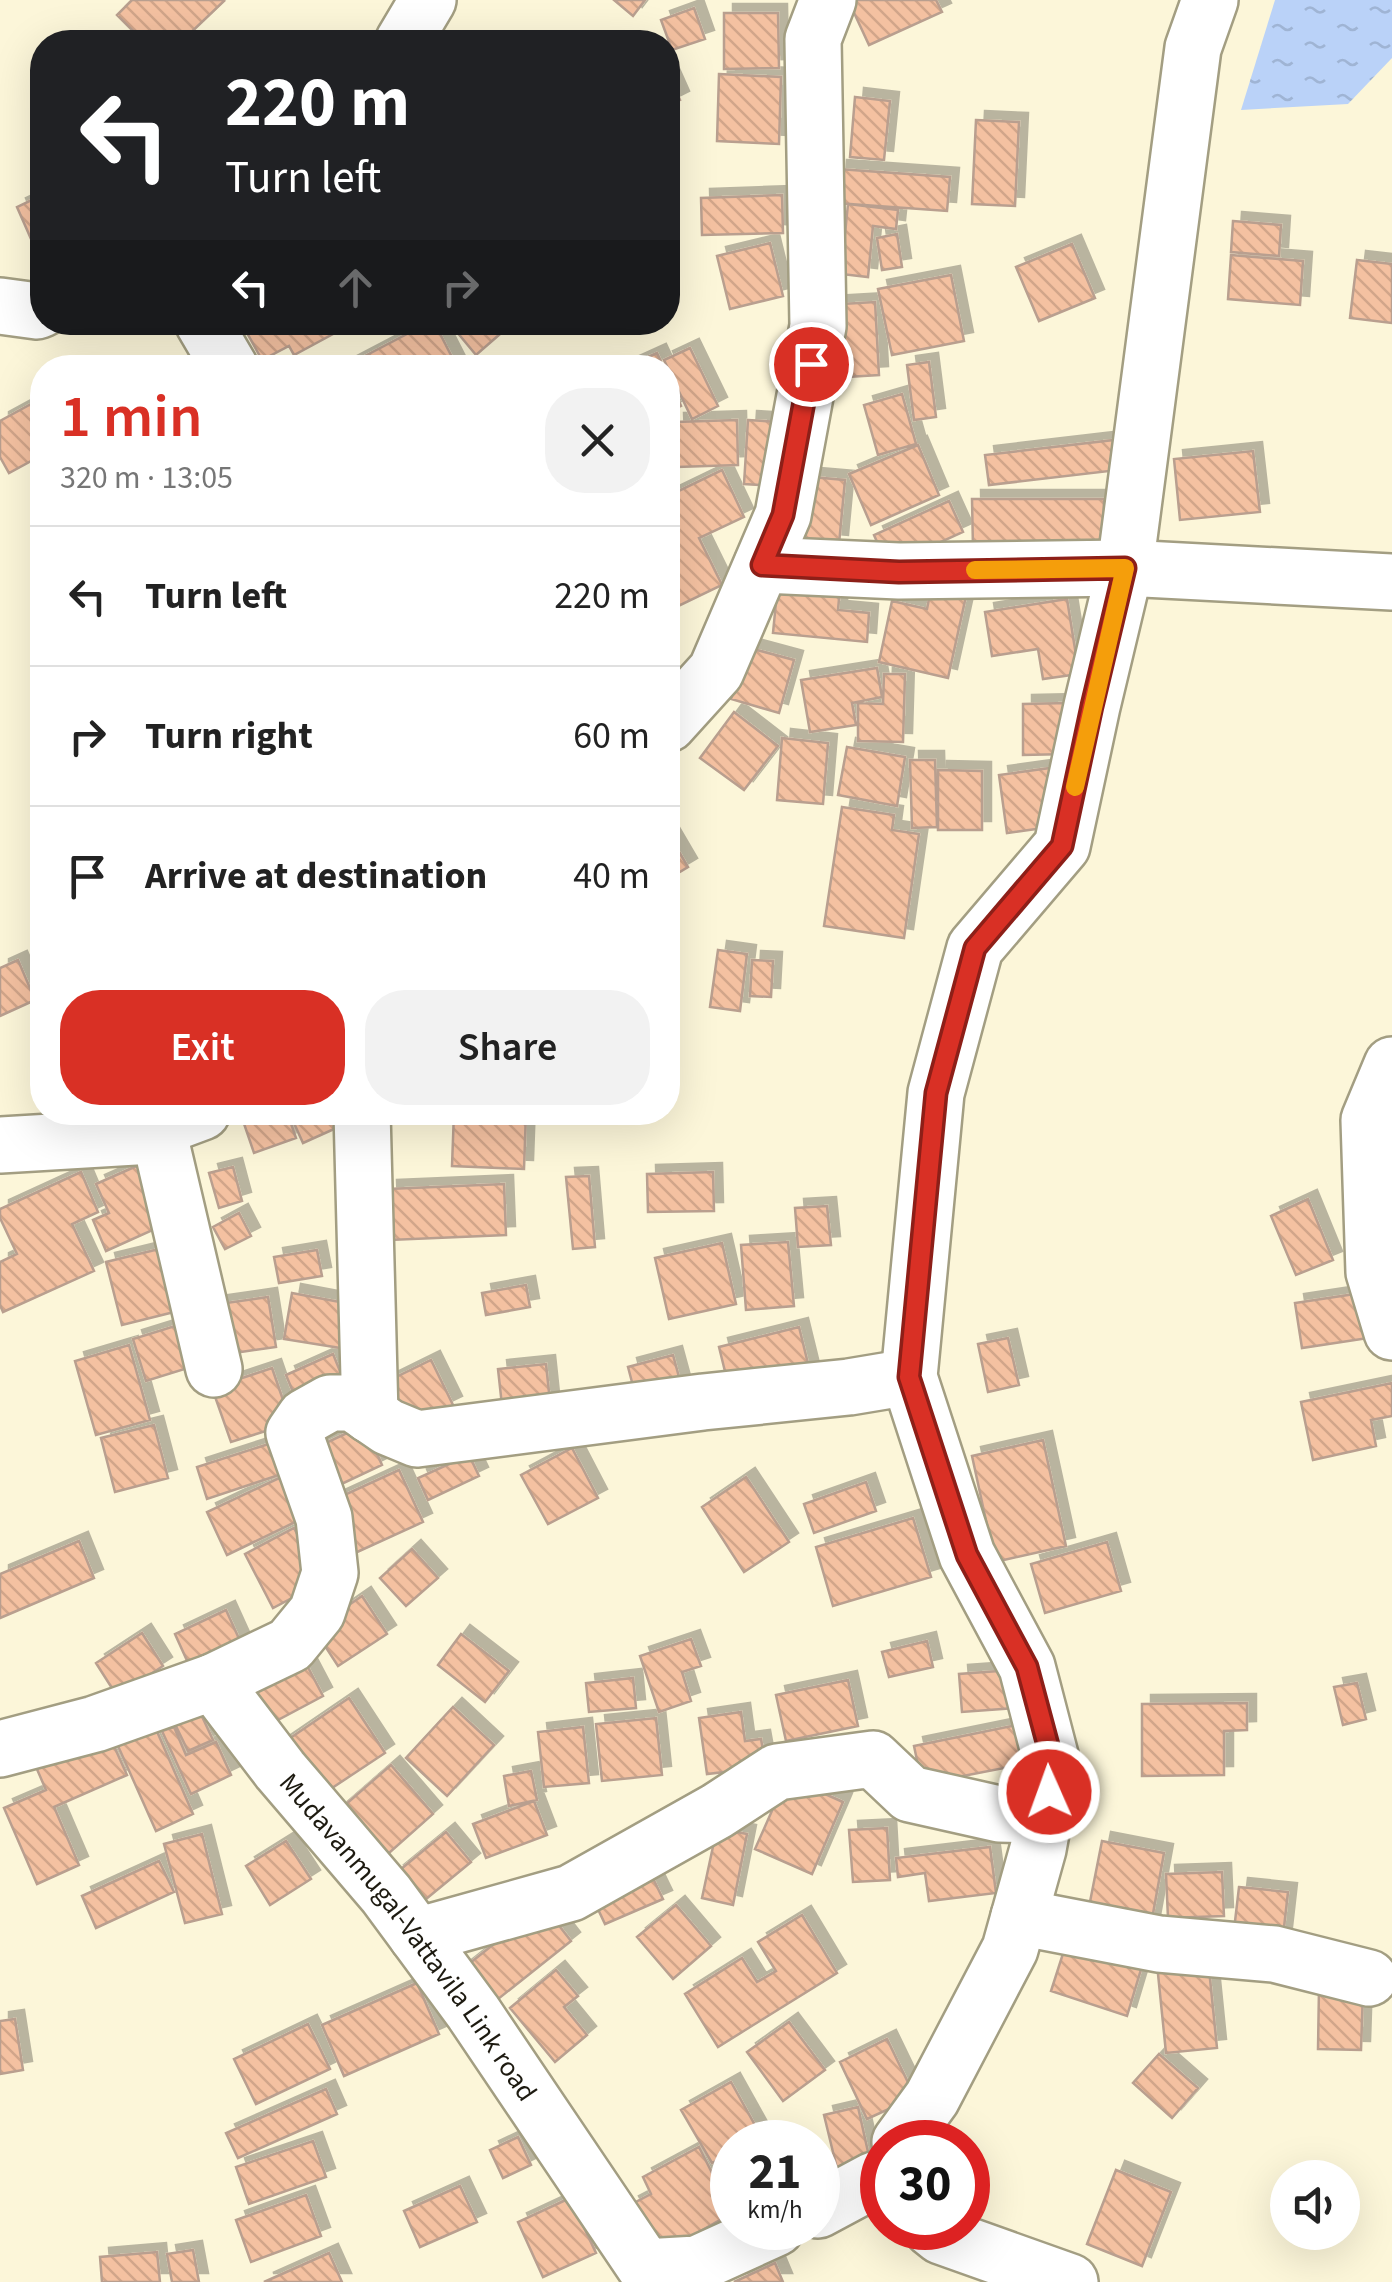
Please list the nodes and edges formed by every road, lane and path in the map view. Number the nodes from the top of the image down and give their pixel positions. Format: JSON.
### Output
{"nodes":[{"id":1,"x":428,"y":0,"type":"edge"},
{"id":2,"x":828,"y":0,"type":"edge"},
{"id":3,"x":1210,"y":0,"type":"edge"},
{"id":4,"x":410,"y":30,"type":"edge"},
{"id":5,"x":0,"y":306,"type":"edge"},
{"id":6,"x":30,"y":310,"type":"edge"},
{"id":7,"x":762,"y":565,"type":"junction"},
{"id":8,"x":1125,"y":568,"type":"junction"},
{"id":9,"x":1392,"y":582,"type":"edge"},
{"id":10,"x":680,"y":710,"type":"edge"},
{"id":11,"x":1392,"y":1065,"type":"edge"},
{"id":12,"x":169,"y":1125,"type":"edge"},
{"id":13,"x":181,"y":1125,"type":"edge"},
{"id":14,"x":362,"y":1125,"type":"edge"},
{"id":15,"x":0,"y":1144,"type":"edge"},
{"id":16,"x":1392,"y":1328,"type":"edge"},
{"id":17,"x":214,"y":1369,"type":"dead end"},
{"id":18,"x":909,"y":1377,"type":"junction"},
{"id":19,"x":370,"y":1415,"type":"junction"},
{"id":20,"x":213,"y":1682,"type":"junction"},
{"id":21,"x":0,"y":1749,"type":"edge"},
{"id":22,"x":1044,"y":1816,"type":"junction"},
{"id":23,"x":1019,"y":1917,"type":"junction"},
{"id":24,"x":417,"y":1936,"type":"junction"},
{"id":25,"x":1369,"y":1978,"type":"dead end"},
{"id":26,"x":918,"y":2120,"type":"edge"},
{"id":27,"x":723,"y":2250,"type":"edge"},
{"id":28,"x":980,"y":2250,"type":"edge"},
{"id":29,"x":666,"y":2274,"type":"edge"},
{"id":30,"x":1070,"y":2282,"type":"edge"}],
"edges":[{"from":1,"to":4,"type":"street"},
{"from":2,"to":7,"type":"street"},
{"from":3,"to":8,"type":"street"},
{"from":5,"to":6,"type":"street"},
{"from":7,"to":8,"type":"street"},
{"from":7,"to":10,"type":"street"},
{"from":8,"to":9,"type":"street"},
{"from":8,"to":18,"type":"street"},
{"from":11,"to":16,"type":"street"},
{"from":12,"to":15,"type":"street"},
{"from":13,"to":17,"type":"street"},
{"from":14,"to":19,"type":"street"},
{"from":18,"to":19,"type":"street"},
{"from":18,"to":22,"type":"street"},
{"from":19,"to":20,"type":"street"},
{"from":20,"to":21,"type":"street"},
{"from":20,"to":24,"type":"street","name":"Mudavanmugal-Vattavila Link road"},
{"from":22,"to":23,"type":"street"},
{"from":22,"to":24,"type":"street"},
{"from":23,"to":25,"type":"street"},
{"from":23,"to":26,"type":"street"},
{"from":24,"to":29,"type":"street","name":"Mudavanmugal-Vattavila Link road"},
{"from":27,"to":29,"type":"street","name":"Mudavanmugal-Vattavila Link road"},
{"from":28,"to":30,"type":"street"}]}
